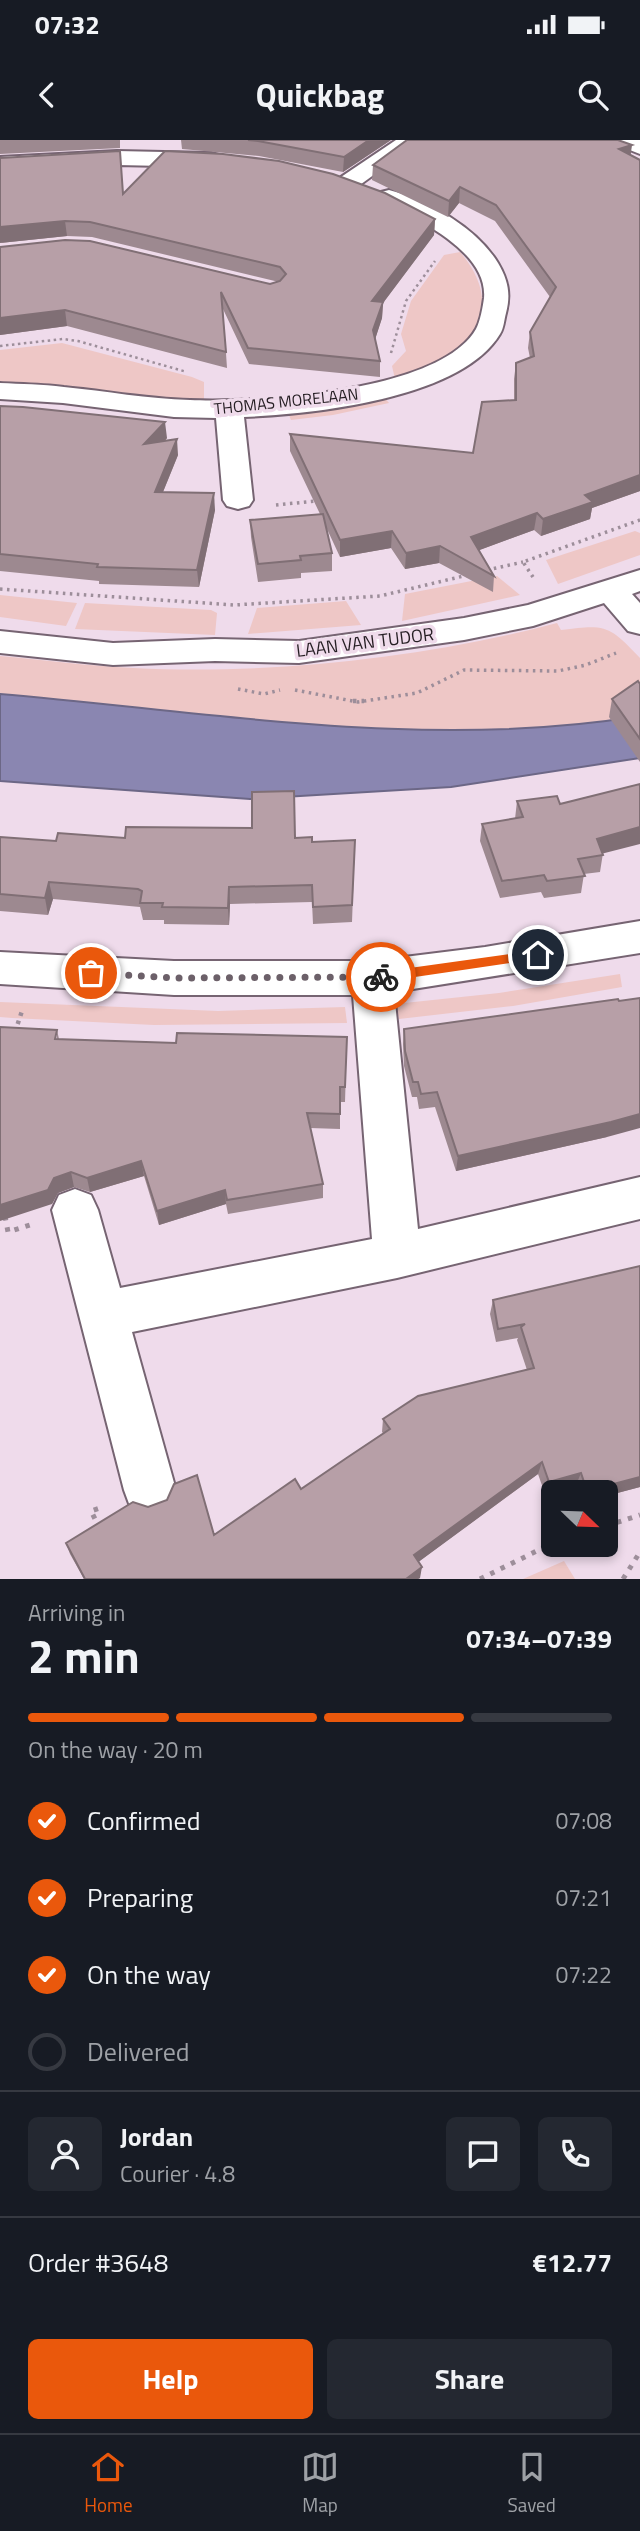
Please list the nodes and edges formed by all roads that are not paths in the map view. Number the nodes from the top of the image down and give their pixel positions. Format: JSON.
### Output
{"nodes":[{"id":1,"x":411,"y":140,"type":"edge"},
{"id":2,"x":625,"y":140,"type":"edge"},
{"id":3,"x":640,"y":147,"type":"edge"},
{"id":4,"x":153,"y":149,"type":"edge"},
{"id":5,"x":235,"y":161,"type":"edge"},
{"id":6,"x":0,"y":163,"type":"edge"},
{"id":7,"x":321,"y":176,"type":"edge"},
{"id":8,"x":349,"y":183,"type":"junction"},
{"id":9,"x":0,"y":391,"type":"edge"},
{"id":10,"x":220,"y":409,"type":"junction"},
{"id":11,"x":251,"y":503,"type":"road end"},
{"id":12,"x":625,"y":585,"type":"edge"},
{"id":13,"x":632,"y":636,"type":"edge"},
{"id":14,"x":0,"y":642,"type":"edge"},
{"id":15,"x":640,"y":937,"type":"edge"},
{"id":16,"x":18,"y":969,"type":"edge"},
{"id":17,"x":372,"y":978,"type":"junction"},
{"id":18,"x":640,"y":1198,"type":"edge"},
{"id":19,"x":75,"y":1210,"type":"dead end"},
{"id":20,"x":397,"y":1256,"type":"junction"},
{"id":21,"x":102,"y":1315,"type":"junction"},
{"id":22,"x":150,"y":1490,"type":"dead end"}],
"edges":[{"from":1,"to":8,"type":"street"},
{"from":2,"to":3,"type":"street"},
{"from":4,"to":5,"type":"street"},
{"from":4,"to":6,"type":"street"},
{"from":7,"to":8,"type":"street","name":"THOMAS MORELAAN"},
{"from":8,"to":10,"type":"street","name":"THOMAS MORELAAN"},
{"from":9,"to":10,"type":"street","name":"THOMAS MORELAAN"},
{"from":10,"to":11,"type":"street"},
{"from":12,"to":13,"type":"street"},
{"from":12,"to":14,"type":"street","name":"LAAN VAN TUDOR"},
{"from":15,"to":17,"type":"street"},
{"from":16,"to":17,"type":"street"},
{"from":17,"to":20,"type":"street"},
{"from":18,"to":20,"type":"street"},
{"from":19,"to":21,"type":"street"},
{"from":20,"to":21,"type":"street"},
{"from":21,"to":22,"type":"street"}]}
